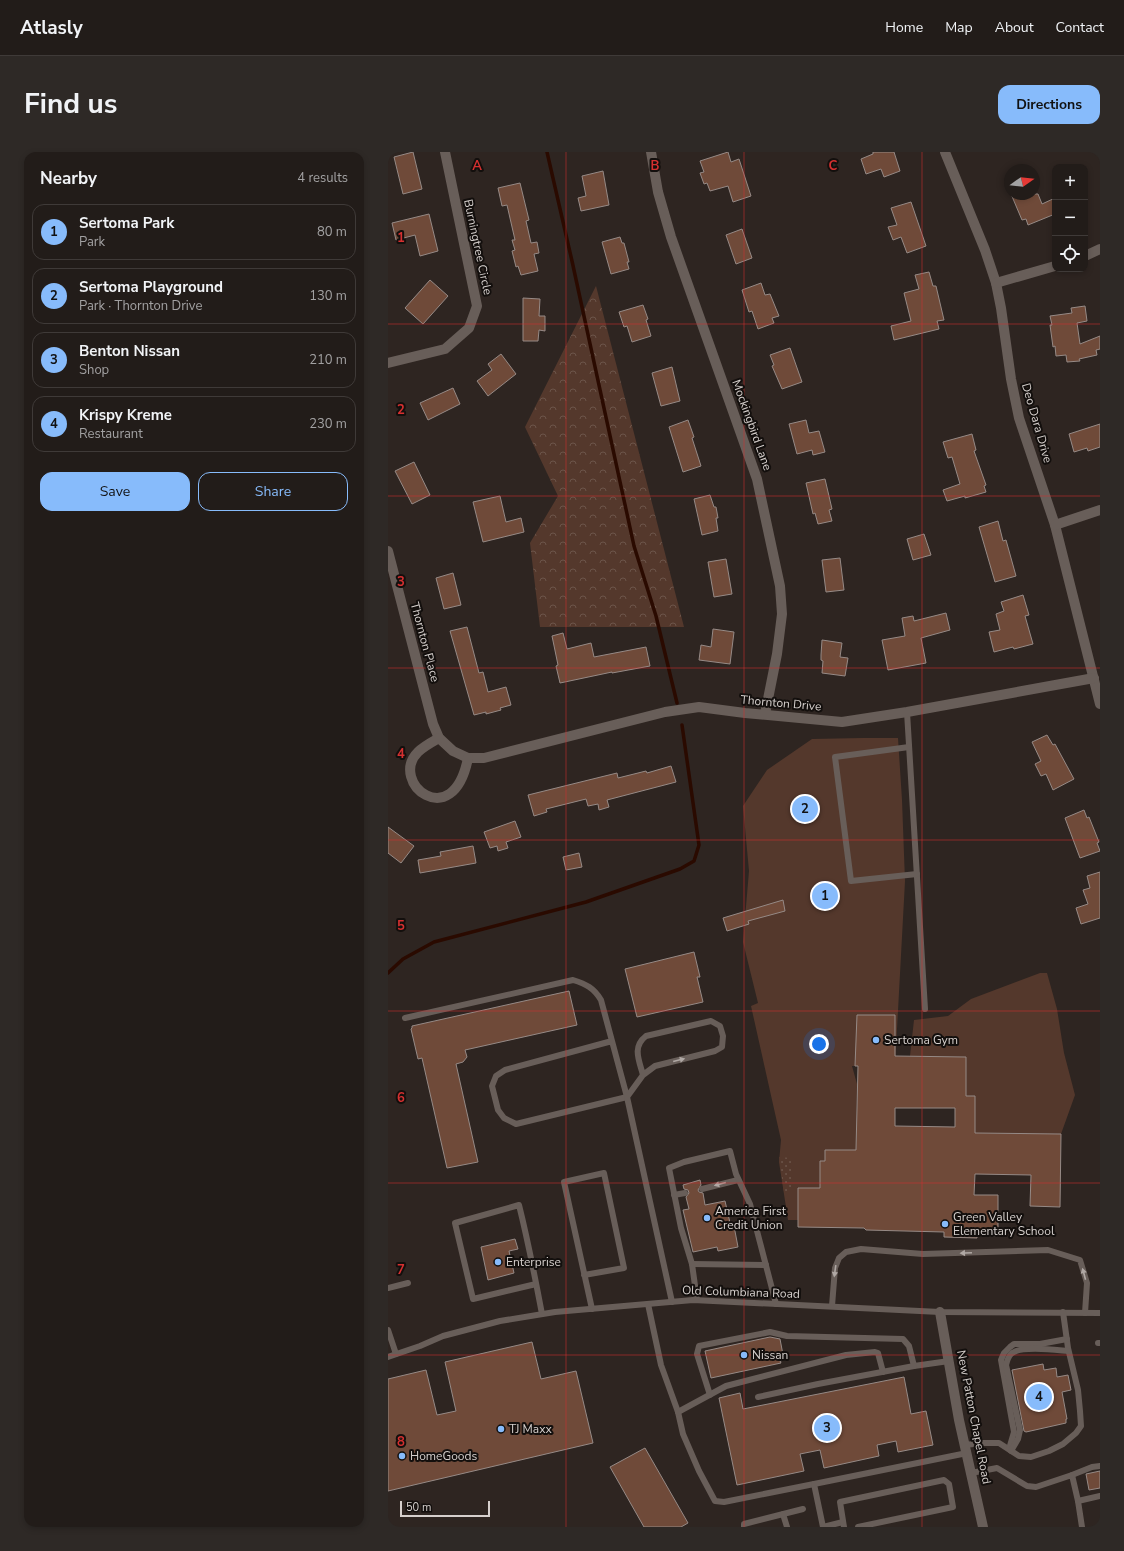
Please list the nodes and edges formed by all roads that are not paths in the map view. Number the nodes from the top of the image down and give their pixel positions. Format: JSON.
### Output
{"nodes":[{"id":1,"x":445,"y":152,"type":"edge"},
{"id":2,"x":651,"y":152,"type":"edge"},
{"id":3,"x":945,"y":152,"type":"edge"},
{"id":4,"x":1100,"y":249,"type":"edge"},
{"id":5,"x":1088,"y":255,"type":"edge"},
{"id":6,"x":1052,"y":267,"type":"edge"},
{"id":7,"x":996,"y":283,"type":"junction"},
{"id":8,"x":388,"y":363,"type":"edge"},
{"id":9,"x":1100,"y":510,"type":"edge"},
{"id":10,"x":1055,"y":524,"type":"junction"},
{"id":11,"x":388,"y":551,"type":"edge"},
{"id":12,"x":1094,"y":678,"type":"junction"},
{"id":13,"x":1100,"y":704,"type":"edge"},
{"id":14,"x":907,"y":712,"type":"junction"},
{"id":15,"x":765,"y":714,"type":"junction"},
{"id":16,"x":439,"y":738,"type":"junction"},
{"id":17,"x":909,"y":747,"type":"junction"},
{"id":18,"x":468,"y":758,"type":"junction"},
{"id":19,"x":917,"y":874,"type":"junction"},
{"id":20,"x":925,"y":1009,"type":"dead end"},
{"id":21,"x":405,"y":1018,"type":"dead end"},
{"id":22,"x":612,"y":1041,"type":"junction"},
{"id":23,"x":643,"y":1075,"type":"junction"},
{"id":24,"x":626,"y":1097,"type":"junction"},
{"id":25,"x":738,"y":1180,"type":"junction"},
{"id":26,"x":702,"y":1189,"type":"dead end"},
{"id":27,"x":685,"y":1193,"type":"dead end"},
{"id":28,"x":674,"y":1195,"type":"junction"},
{"id":29,"x":692,"y":1264,"type":"junction"},
{"id":30,"x":766,"y":1265,"type":"junction"},
{"id":31,"x":584,"y":1275,"type":"junction"},
{"id":32,"x":408,"y":1283,"type":"dead end"},
{"id":33,"x":536,"y":1284,"type":"junction"},
{"id":34,"x":388,"y":1288,"type":"edge"},
{"id":35,"x":697,"y":1300,"type":"junction"},
{"id":36,"x":672,"y":1302,"type":"junction"},
{"id":37,"x":648,"y":1304,"type":"junction"},
{"id":38,"x":776,"y":1304,"type":"junction"},
{"id":39,"x":832,"y":1306,"type":"junction"},
{"id":40,"x":592,"y":1309,"type":"junction"},
{"id":41,"x":940,"y":1312,"type":"junction"},
{"id":42,"x":1063,"y":1312,"type":"junction"},
{"id":43,"x":1085,"y":1312,"type":"junction"},
{"id":44,"x":1100,"y":1313,"type":"edge"},
{"id":45,"x":542,"y":1314,"type":"junction"},
{"id":46,"x":388,"y":1330,"type":"edge"},
{"id":47,"x":878,"y":1338,"type":"junction"},
{"id":48,"x":1067,"y":1339,"type":"junction"},
{"id":49,"x":1068,"y":1350,"type":"junction"},
{"id":50,"x":875,"y":1352,"type":"junction"},
{"id":51,"x":396,"y":1354,"type":"junction"},
{"id":52,"x":388,"y":1356,"type":"edge"},
{"id":53,"x":949,"y":1361,"type":"junction"},
{"id":54,"x":914,"y":1366,"type":"junction"},
{"id":55,"x":883,"y":1372,"type":"junction"},
{"id":56,"x":710,"y":1395,"type":"junction"},
{"id":57,"x":758,"y":1397,"type":"dead end"},
{"id":58,"x":678,"y":1412,"type":"junction"},
{"id":59,"x":966,"y":1449,"type":"junction"},
{"id":60,"x":1010,"y":1450,"type":"junction"},
{"id":61,"x":1100,"y":1466,"type":"edge"},
{"id":62,"x":971,"y":1473,"type":"junction"},
{"id":63,"x":1072,"y":1475,"type":"junction"},
{"id":64,"x":814,"y":1484,"type":"junction"},
{"id":65,"x":1100,"y":1496,"type":"edge"},
{"id":66,"x":1078,"y":1501,"type":"junction"},
{"id":67,"x":803,"y":1509,"type":"dead end"},
{"id":68,"x":783,"y":1514,"type":"junction"},
{"id":69,"x":844,"y":1525,"type":"edge"},
{"id":70,"x":744,"y":1527,"type":"edge"},
{"id":71,"x":787,"y":1527,"type":"edge"},
{"id":72,"x":823,"y":1527,"type":"edge"},
{"id":73,"x":858,"y":1527,"type":"edge"},
{"id":74,"x":984,"y":1527,"type":"edge"},
{"id":75,"x":1082,"y":1527,"type":"edge"}],
"edges":[{"from":1,"to":8,"type":"street","name":"Burningtree Circle"},
{"from":2,"to":15,"type":"street","name":"Mockingbird Lane"},
{"from":3,"to":7,"type":"street","name":"Deo Dara Drive"},
{"from":4,"to":5,"type":"street"},
{"from":6,"to":7,"type":"street"},
{"from":7,"to":10,"type":"street","name":"Deo Dara Drive"},
{"from":9,"to":10,"type":"street"},
{"from":10,"to":12,"type":"street","name":"Deo Dara Drive"},
{"from":11,"to":16,"type":"street","name":"Thornton Place"},
{"from":12,"to":13,"type":"street","name":"Deo Dara Drive"},
{"from":12,"to":14,"type":"street","name":"Thornton Drive"},
{"from":14,"to":15,"type":"street","name":"Thornton Drive"},
{"from":14,"to":17,"type":"lane"},
{"from":15,"to":18,"type":"street","name":"Thornton Drive"},
{"from":16,"to":18,"type":"street"},
{"from":16,"to":18,"type":"street"},
{"from":17,"to":19,"type":"lane"},
{"from":17,"to":19,"type":"lane"},
{"from":19,"to":20,"type":"lane"},
{"from":21,"to":22,"type":"lane"},
{"from":22,"to":24,"type":"lane"},
{"from":22,"to":24,"type":"lane"},
{"from":23,"to":23,"type":"lane","one_way":true},
{"from":23,"to":24,"type":"lane"},
{"from":24,"to":36,"type":"lane"},
{"from":25,"to":26,"type":"lane","one_way":true},
{"from":25,"to":28,"type":"lane"},
{"from":25,"to":30,"type":"lane"},
{"from":27,"to":28,"type":"lane"},
{"from":28,"to":29,"type":"lane"},
{"from":29,"to":30,"type":"lane"},
{"from":29,"to":35,"type":"lane"},
{"from":30,"to":38,"type":"lane"},
{"from":31,"to":31,"type":"lane"},
{"from":31,"to":40,"type":"lane"},
{"from":32,"to":34,"type":"lane"},
{"from":33,"to":33,"type":"lane"},
{"from":33,"to":45,"type":"lane"},
{"from":35,"to":36,"type":"lane","name":"Old Columbiana Road"},
{"from":35,"to":38,"type":"lane","name":"Old Columbiana Road"},
{"from":36,"to":37,"type":"lane","name":"Old Columbiana Road"},
{"from":37,"to":40,"type":"lane","name":"Old Columbiana Road"},
{"from":37,"to":58,"type":"lane"},
{"from":38,"to":39,"type":"lane","name":"Old Columbiana Road"},
{"from":39,"to":41,"type":"lane","name":"Old Columbiana Road"},
{"from":43,"to":39,"type":"lane","one_way":true},
{"from":40,"to":45,"type":"lane","name":"Old Columbiana Road"},
{"from":41,"to":42,"type":"lane","name":"Old Columbiana Road"},
{"from":41,"to":53,"type":"street","name":"New Patton Chapel Road"},
{"from":42,"to":43,"type":"lane","name":"Old Columbiana Road"},
{"from":42,"to":48,"type":"lane"},
{"from":43,"to":44,"type":"lane","name":"Old Columbiana Road"},
{"from":45,"to":51,"type":"lane","name":"Old Columbiana Road"},
{"from":46,"to":51,"type":"lane"},
{"from":47,"to":50,"type":"lane"},
{"from":47,"to":54,"type":"lane"},
{"from":47,"to":56,"type":"lane"},
{"from":48,"to":49,"type":"lane"},
{"from":48,"to":60,"type":"lane"},
{"from":49,"to":60,"type":"lane"},
{"from":49,"to":60,"type":"lane"},
{"from":50,"to":55,"type":"lane"},
{"from":50,"to":56,"type":"lane"},
{"from":51,"to":52,"type":"lane","name":"Old Columbiana Road"},
{"from":53,"to":54,"type":"lane"},
{"from":53,"to":59,"type":"street","name":"New Patton Chapel Road"},
{"from":54,"to":55,"type":"lane"},
{"from":55,"to":57,"type":"lane"},
{"from":56,"to":58,"type":"lane"},
{"from":58,"to":64,"type":"lane"},
{"from":59,"to":60,"type":"lane"},
{"from":59,"to":62,"type":"street","name":"New Patton Chapel Road"},
{"from":59,"to":64,"type":"lane"},
{"from":61,"to":63,"type":"lane"},
{"from":62,"to":63,"type":"lane"},
{"from":62,"to":74,"type":"street","name":"New Patton Chapel Road"},
{"from":63,"to":66,"type":"lane"},
{"from":64,"to":72,"type":"lane"},
{"from":65,"to":66,"type":"lane"},
{"from":66,"to":75,"type":"lane"},
{"from":67,"to":68,"type":"lane"},
{"from":68,"to":70,"type":"lane"},
{"from":68,"to":71,"type":"lane"},
{"from":69,"to":72,"type":"lane"},
{"from":69,"to":73,"type":"lane"}]}
